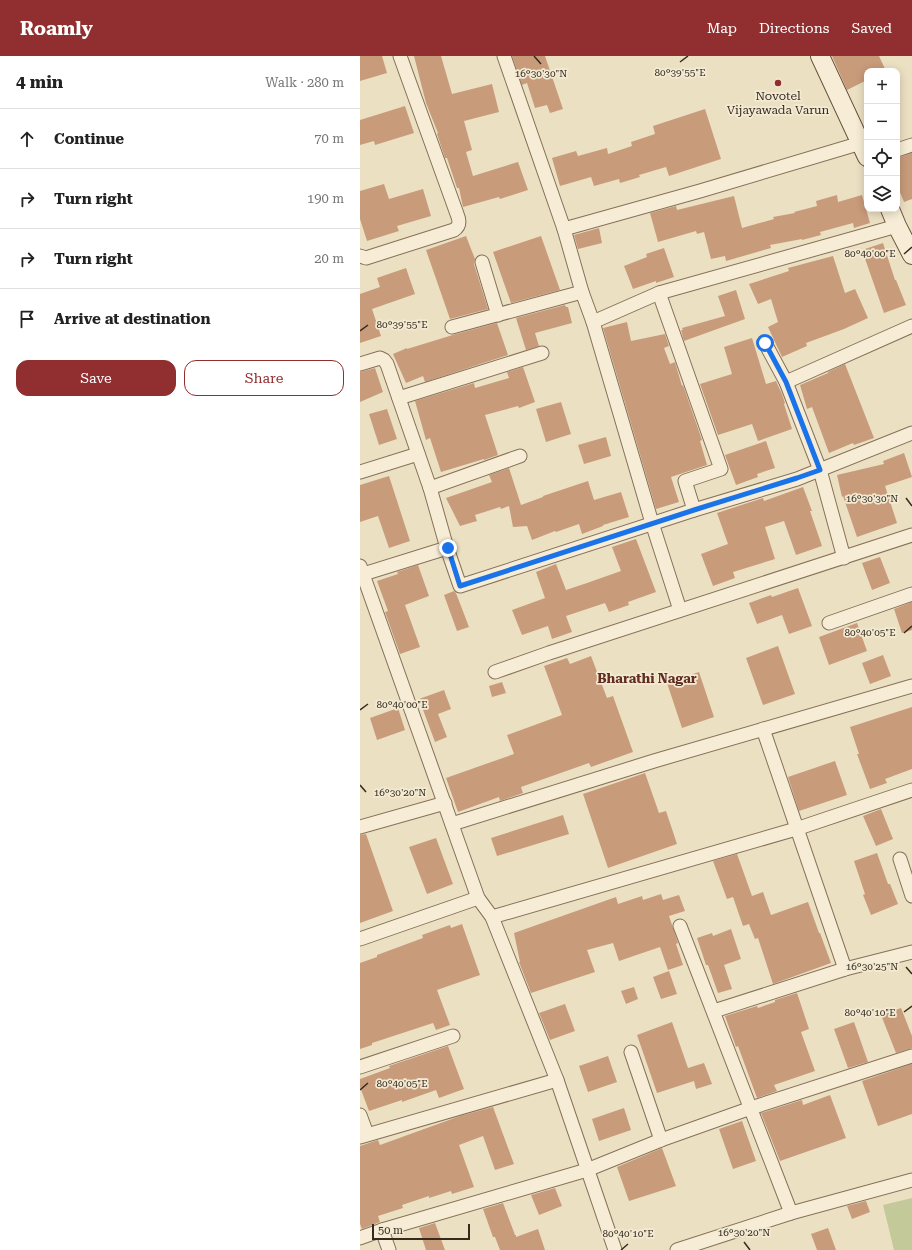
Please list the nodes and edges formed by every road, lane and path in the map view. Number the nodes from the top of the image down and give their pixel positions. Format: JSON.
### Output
{"nodes":[{"id":1,"x":400,"y":56,"type":"edge"},
{"id":2,"x":504,"y":56,"type":"edge"},
{"id":3,"x":820,"y":56,"type":"edge"},
{"id":4,"x":912,"y":145,"type":"edge"},
{"id":5,"x":900,"y":149,"type":"edge"},
{"id":6,"x":864,"y":150,"type":"edge"},
{"id":7,"x":891,"y":212,"type":"edge"},
{"id":8,"x":897,"y":226,"type":"junction"},
{"id":9,"x":564,"y":229,"type":"junction"},
{"id":10,"x":912,"y":255,"type":"edge"},
{"id":11,"x":360,"y":256,"type":"edge"},
{"id":12,"x":482,"y":262,"type":"dead end"},
{"id":13,"x":582,"y":292,"type":"junction"},
{"id":14,"x":659,"y":293,"type":"junction"},
{"id":15,"x":498,"y":315,"type":"junction"},
{"id":16,"x":593,"y":322,"type":"junction"},
{"id":17,"x":912,"y":326,"type":"edge"},
{"id":18,"x":452,"y":327,"type":"dead end"},
{"id":19,"x":765,"y":343,"type":"dead end"},
{"id":20,"x":542,"y":353,"type":"dead end"},
{"id":21,"x":360,"y":364,"type":"edge"},
{"id":22,"x":786,"y":382,"type":"junction"},
{"id":23,"x":399,"y":398,"type":"junction"},
{"id":24,"x":912,"y":433,"type":"edge"},
{"id":25,"x":418,"y":454,"type":"junction"},
{"id":26,"x":520,"y":456,"type":"dead end"},
{"id":27,"x":820,"y":470,"type":"junction"},
{"id":28,"x":360,"y":472,"type":"edge"},
{"id":29,"x":430,"y":488,"type":"junction"},
{"id":30,"x":694,"y":510,"type":"junction"},
{"id":31,"x":652,"y":523,"type":"junction"},
{"id":32,"x":912,"y":535,"type":"edge"},
{"id":33,"x":448,"y":548,"type":"junction"},
{"id":34,"x":844,"y":558,"type":"junction"},
{"id":35,"x":361,"y":571,"type":"edge"},
{"id":36,"x":912,"y":594,"type":"edge"},
{"id":37,"x":680,"y":610,"type":"junction"},
{"id":38,"x":829,"y":622,"type":"dead end"},
{"id":39,"x":495,"y":672,"type":"dead end"},
{"id":40,"x":912,"y":686,"type":"edge"},
{"id":41,"x":763,"y":729,"type":"junction"},
{"id":42,"x":912,"y":790,"type":"edge"},
{"id":43,"x":445,"y":803,"type":"junction"},
{"id":44,"x":452,"y":824,"type":"junction"},
{"id":45,"x":360,"y":827,"type":"edge"},
{"id":46,"x":796,"y":829,"type":"junction"},
{"id":47,"x":900,"y":860,"type":"dead end"},
{"id":48,"x":912,"y":896,"type":"edge"},
{"id":49,"x":478,"y":898,"type":"junction"},
{"id":50,"x":492,"y":917,"type":"junction"},
{"id":51,"x":680,"y":926,"type":"dead end"},
{"id":52,"x":360,"y":939,"type":"edge"},
{"id":53,"x":912,"y":952,"type":"edge"},
{"id":54,"x":845,"y":969,"type":"junction"},
{"id":55,"x":714,"y":1011,"type":"junction"},
{"id":56,"x":452,"y":1036,"type":"dead end"},
{"id":57,"x":631,"y":1052,"type":"dead end"},
{"id":58,"x":912,"y":1056,"type":"edge"},
{"id":59,"x":360,"y":1067,"type":"edge"},
{"id":60,"x":557,"y":1080,"type":"junction"},
{"id":61,"x":751,"y":1108,"type":"junction"},
{"id":62,"x":360,"y":1115,"type":"edge"},
{"id":63,"x":364,"y":1136,"type":"edge"},
{"id":64,"x":661,"y":1140,"type":"junction"},
{"id":65,"x":587,"y":1170,"type":"junction"},
{"id":66,"x":912,"y":1180,"type":"edge"},
{"id":67,"x":791,"y":1213,"type":"junction"},
{"id":68,"x":382,"y":1230,"type":"junction"},
{"id":69,"x":360,"y":1238,"type":"edge"},
{"id":70,"x":388,"y":1250,"type":"edge"},
{"id":71,"x":615,"y":1250,"type":"edge"},
{"id":72,"x":678,"y":1250,"type":"edge"}],
"edges":[{"from":1,"to":11,"type":"street"},
{"from":2,"to":9,"type":"street"},
{"from":3,"to":6,"type":"street"},
{"from":4,"to":5,"type":"street"},
{"from":6,"to":9,"type":"street"},
{"from":7,"to":8,"type":"street"},
{"from":8,"to":10,"type":"street"},
{"from":8,"to":14,"type":"street"},
{"from":9,"to":13,"type":"street"},
{"from":12,"to":15,"type":"street"},
{"from":13,"to":15,"type":"street"},
{"from":13,"to":16,"type":"street"},
{"from":14,"to":16,"type":"street"},
{"from":14,"to":30,"type":"street"},
{"from":15,"to":18,"type":"street"},
{"from":16,"to":31,"type":"street"},
{"from":17,"to":22,"type":"street"},
{"from":19,"to":22,"type":"street"},
{"from":20,"to":23,"type":"street"},
{"from":21,"to":23,"type":"street"},
{"from":22,"to":27,"type":"street"},
{"from":23,"to":25,"type":"street"},
{"from":24,"to":27,"type":"street"},
{"from":25,"to":28,"type":"street"},
{"from":25,"to":29,"type":"street"},
{"from":26,"to":29,"type":"street"},
{"from":27,"to":30,"type":"street"},
{"from":27,"to":34,"type":"street"},
{"from":29,"to":33,"type":"street"},
{"from":30,"to":31,"type":"street"},
{"from":31,"to":33,"type":"street"},
{"from":31,"to":37,"type":"street"},
{"from":32,"to":34,"type":"street"},
{"from":33,"to":35,"type":"street"},
{"from":34,"to":37,"type":"street"},
{"from":35,"to":43,"type":"street"},
{"from":36,"to":38,"type":"street"},
{"from":37,"to":39,"type":"street"},
{"from":40,"to":41,"type":"street"},
{"from":41,"to":44,"type":"street"},
{"from":41,"to":46,"type":"street"},
{"from":42,"to":46,"type":"street"},
{"from":43,"to":44,"type":"street"},
{"from":43,"to":45,"type":"street"},
{"from":44,"to":49,"type":"street"},
{"from":46,"to":50,"type":"street"},
{"from":46,"to":54,"type":"street"},
{"from":47,"to":48,"type":"street"},
{"from":49,"to":50,"type":"street"},
{"from":49,"to":52,"type":"street"},
{"from":50,"to":60,"type":"street"},
{"from":51,"to":55,"type":"street"},
{"from":53,"to":54,"type":"street"},
{"from":54,"to":55,"type":"street"},
{"from":55,"to":61,"type":"street"},
{"from":56,"to":59,"type":"street"},
{"from":57,"to":64,"type":"street"},
{"from":58,"to":61,"type":"street"},
{"from":60,"to":63,"type":"street"},
{"from":60,"to":65,"type":"street"},
{"from":61,"to":64,"type":"street"},
{"from":61,"to":67,"type":"street"},
{"from":62,"to":63,"type":"street"},
{"from":64,"to":65,"type":"street"},
{"from":65,"to":68,"type":"street"},
{"from":65,"to":71,"type":"street"},
{"from":66,"to":67,"type":"street"},
{"from":67,"to":72,"type":"street"},
{"from":68,"to":69,"type":"street"},
{"from":68,"to":70,"type":"street"}]}
